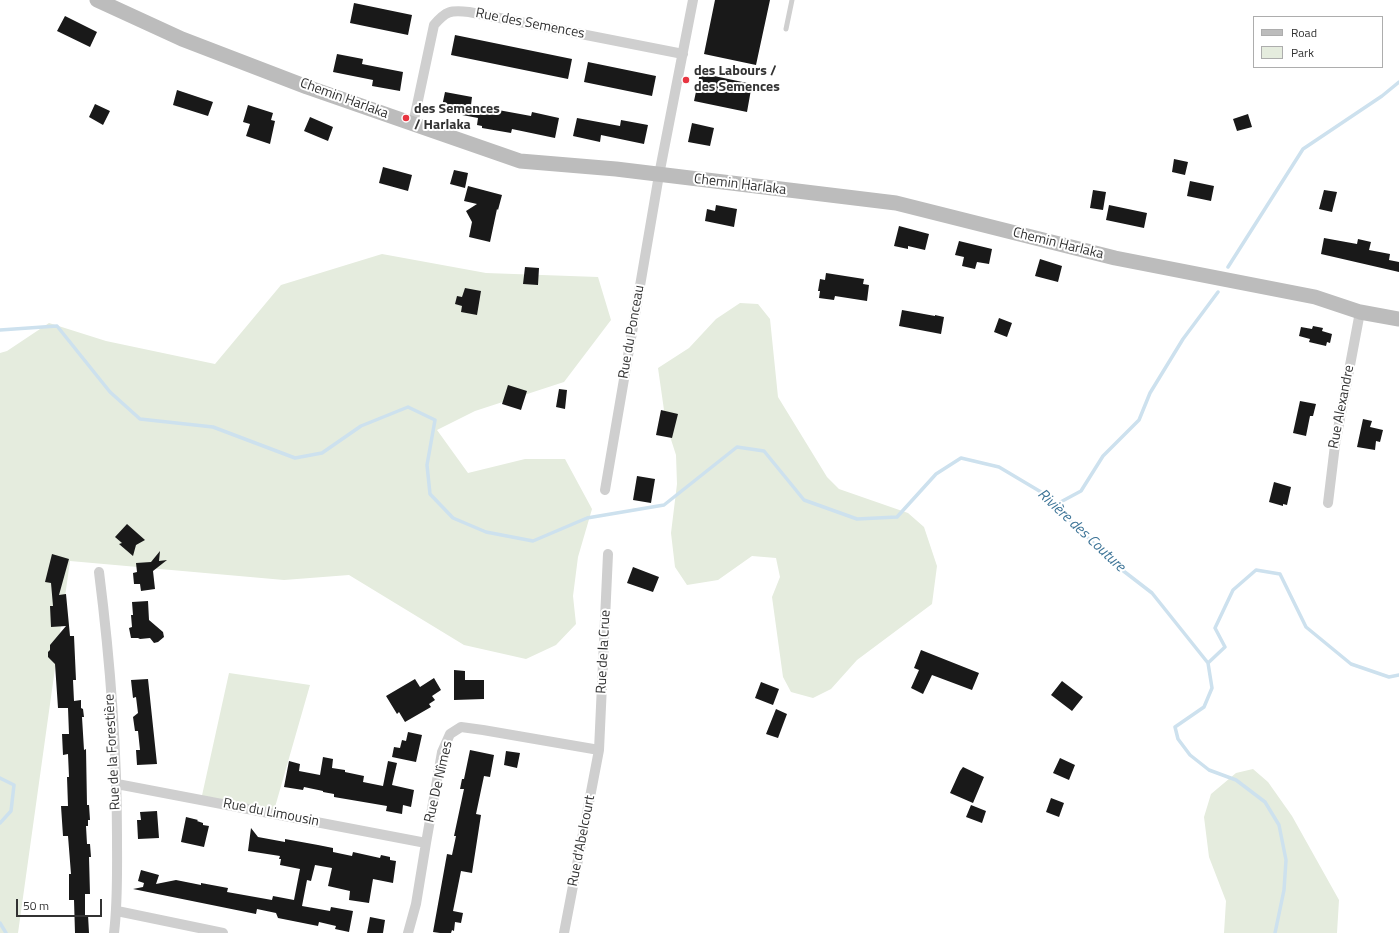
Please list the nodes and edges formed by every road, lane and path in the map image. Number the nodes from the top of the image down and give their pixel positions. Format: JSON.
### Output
{"nodes":[{"id":1,"x":97,"y":0,"type":"edge"},
{"id":2,"x":693,"y":0,"type":"edge"},
{"id":3,"x":792,"y":0,"type":"edge"},
{"id":4,"x":786,"y":29,"type":"dead end"},
{"id":5,"x":683,"y":54,"type":"junction"},
{"id":6,"x":413,"y":124,"type":"junction"},
{"id":7,"x":660,"y":175,"type":"junction"},
{"id":8,"x":1360,"y":312,"type":"junction"},
{"id":9,"x":1399,"y":319,"type":"edge"},
{"id":10,"x":605,"y":490,"type":"dead end"},
{"id":11,"x":1328,"y":503,"type":"dead end"},
{"id":12,"x":608,"y":554,"type":"dead end"},
{"id":13,"x":99,"y":572,"type":"dead end"},
{"id":14,"x":600,"y":750,"type":"junction"},
{"id":15,"x":117,"y":784,"type":"junction"},
{"id":16,"x":426,"y":843,"type":"junction"},
{"id":17,"x":117,"y":911,"type":"junction"},
{"id":18,"x":114,"y":933,"type":"edge"},
{"id":19,"x":222,"y":933,"type":"edge"},
{"id":20,"x":408,"y":933,"type":"edge"},
{"id":21,"x":564,"y":933,"type":"edge"}],
"edges":[{"from":1,"to":6,"type":"street","name":"Chemin Harlaka"},
{"from":2,"to":5,"type":"street","name":"Rue du Ponceau"},
{"from":3,"to":4,"type":"lane"},
{"from":5,"to":6,"type":"street","name":"Rue des Semences"},
{"from":5,"to":7,"type":"street","name":"Rue du Ponceau"},
{"from":6,"to":7,"type":"street","name":"Chemin Harlaka"},
{"from":7,"to":8,"type":"street","name":"Chemin Harlaka"},
{"from":7,"to":10,"type":"street","name":"Rue du Ponceau"},
{"from":8,"to":9,"type":"street","name":"Chemin Harlaka"},
{"from":8,"to":11,"type":"street","name":"Rue Alexandre"},
{"from":12,"to":14,"type":"street","name":"Rue de la Crue"},
{"from":13,"to":15,"type":"street","name":"Rue de la Forestière"},
{"from":14,"to":16,"type":"street","name":"Rue De Nîmes"},
{"from":14,"to":21,"type":"street","name":"Rue d'Abelcourt"},
{"from":15,"to":16,"type":"street","name":"Rue du Limousin"},
{"from":15,"to":17,"type":"street","name":"Rue de la Forestière"},
{"from":16,"to":20,"type":"street","name":"Rue De Nîmes"},
{"from":17,"to":18,"type":"street","name":"Rue de la Forestière"},
{"from":17,"to":19,"type":"street"}]}
